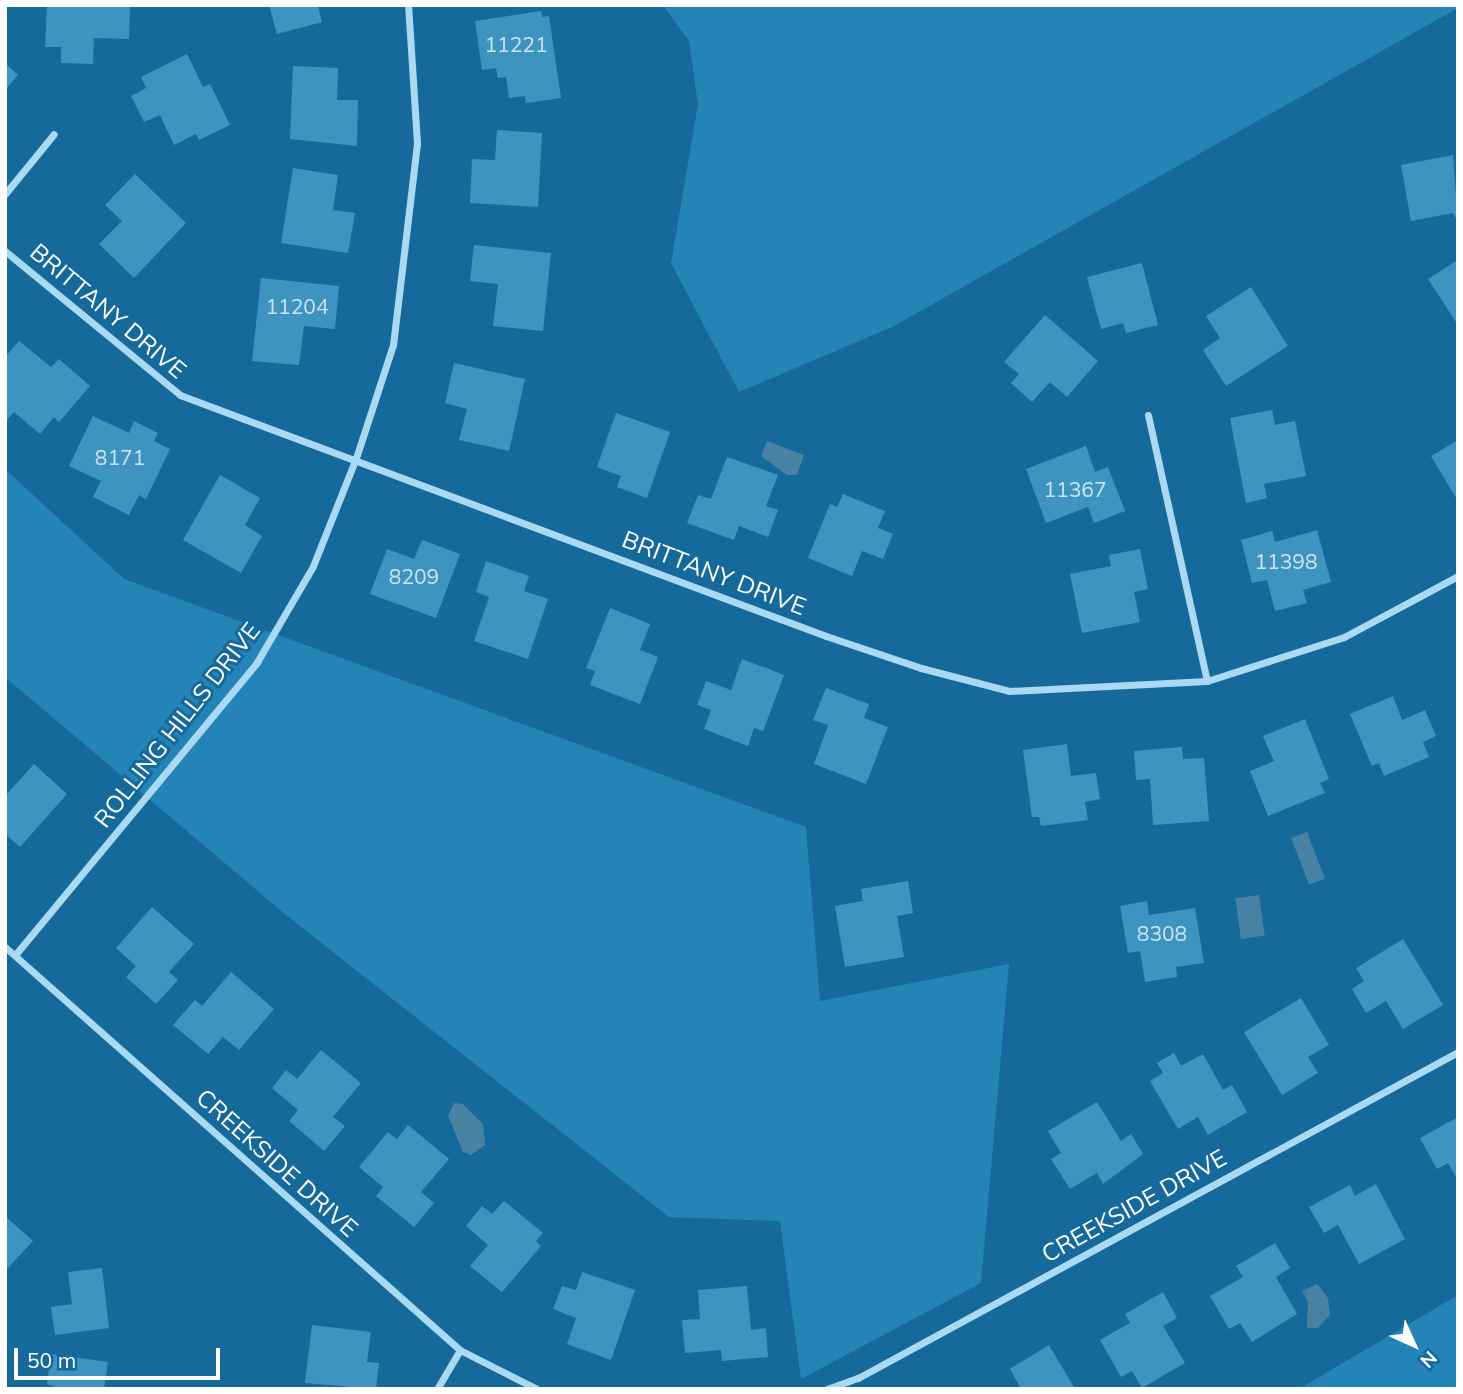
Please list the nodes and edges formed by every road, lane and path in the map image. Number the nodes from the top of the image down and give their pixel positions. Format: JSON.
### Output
{"nodes":[{"id":1,"x":408,"y":5,"type":"edge"},
{"id":2,"x":54,"y":134,"type":"dead end"},
{"id":3,"x":5,"y":194,"type":"edge"},
{"id":4,"x":5,"y":251,"type":"edge"},
{"id":5,"x":1149,"y":415,"type":"dead end"},
{"id":6,"x":356,"y":458,"type":"junction"},
{"id":7,"x":1458,"y":576,"type":"edge"},
{"id":8,"x":1208,"y":681,"type":"junction"},
{"id":9,"x":5,"y":947,"type":"edge"},
{"id":10,"x":15,"y":955,"type":"junction"},
{"id":11,"x":1458,"y":1052,"type":"edge"},
{"id":12,"x":460,"y":1350,"type":"junction"},
{"id":13,"x":437,"y":1389,"type":"edge"},
{"id":14,"x":537,"y":1389,"type":"edge"},
{"id":15,"x":827,"y":1389,"type":"edge"}],
"edges":[{"from":1,"to":6,"type":"street","name":"ROLLING HILLS DRIVE"},
{"from":2,"to":3,"type":"street"},
{"from":4,"to":6,"type":"street","name":"BRITTANY DRIVE"},
{"from":5,"to":8,"type":"street"},
{"from":6,"to":8,"type":"street","name":"BRITTANY DRIVE"},
{"from":6,"to":10,"type":"street","name":"ROLLING HILLS DRIVE"},
{"from":7,"to":8,"type":"street","name":"BRITTANY DRIVE"},
{"from":9,"to":10,"type":"street","name":"CREEKSIDE DRIVE"},
{"from":10,"to":12,"type":"street","name":"CREEKSIDE DRIVE"},
{"from":11,"to":15,"type":"street","name":"CREEKSIDE DRIVE"},
{"from":12,"to":13,"type":"street"},
{"from":12,"to":14,"type":"street","name":"CREEKSIDE DRIVE"}]}
